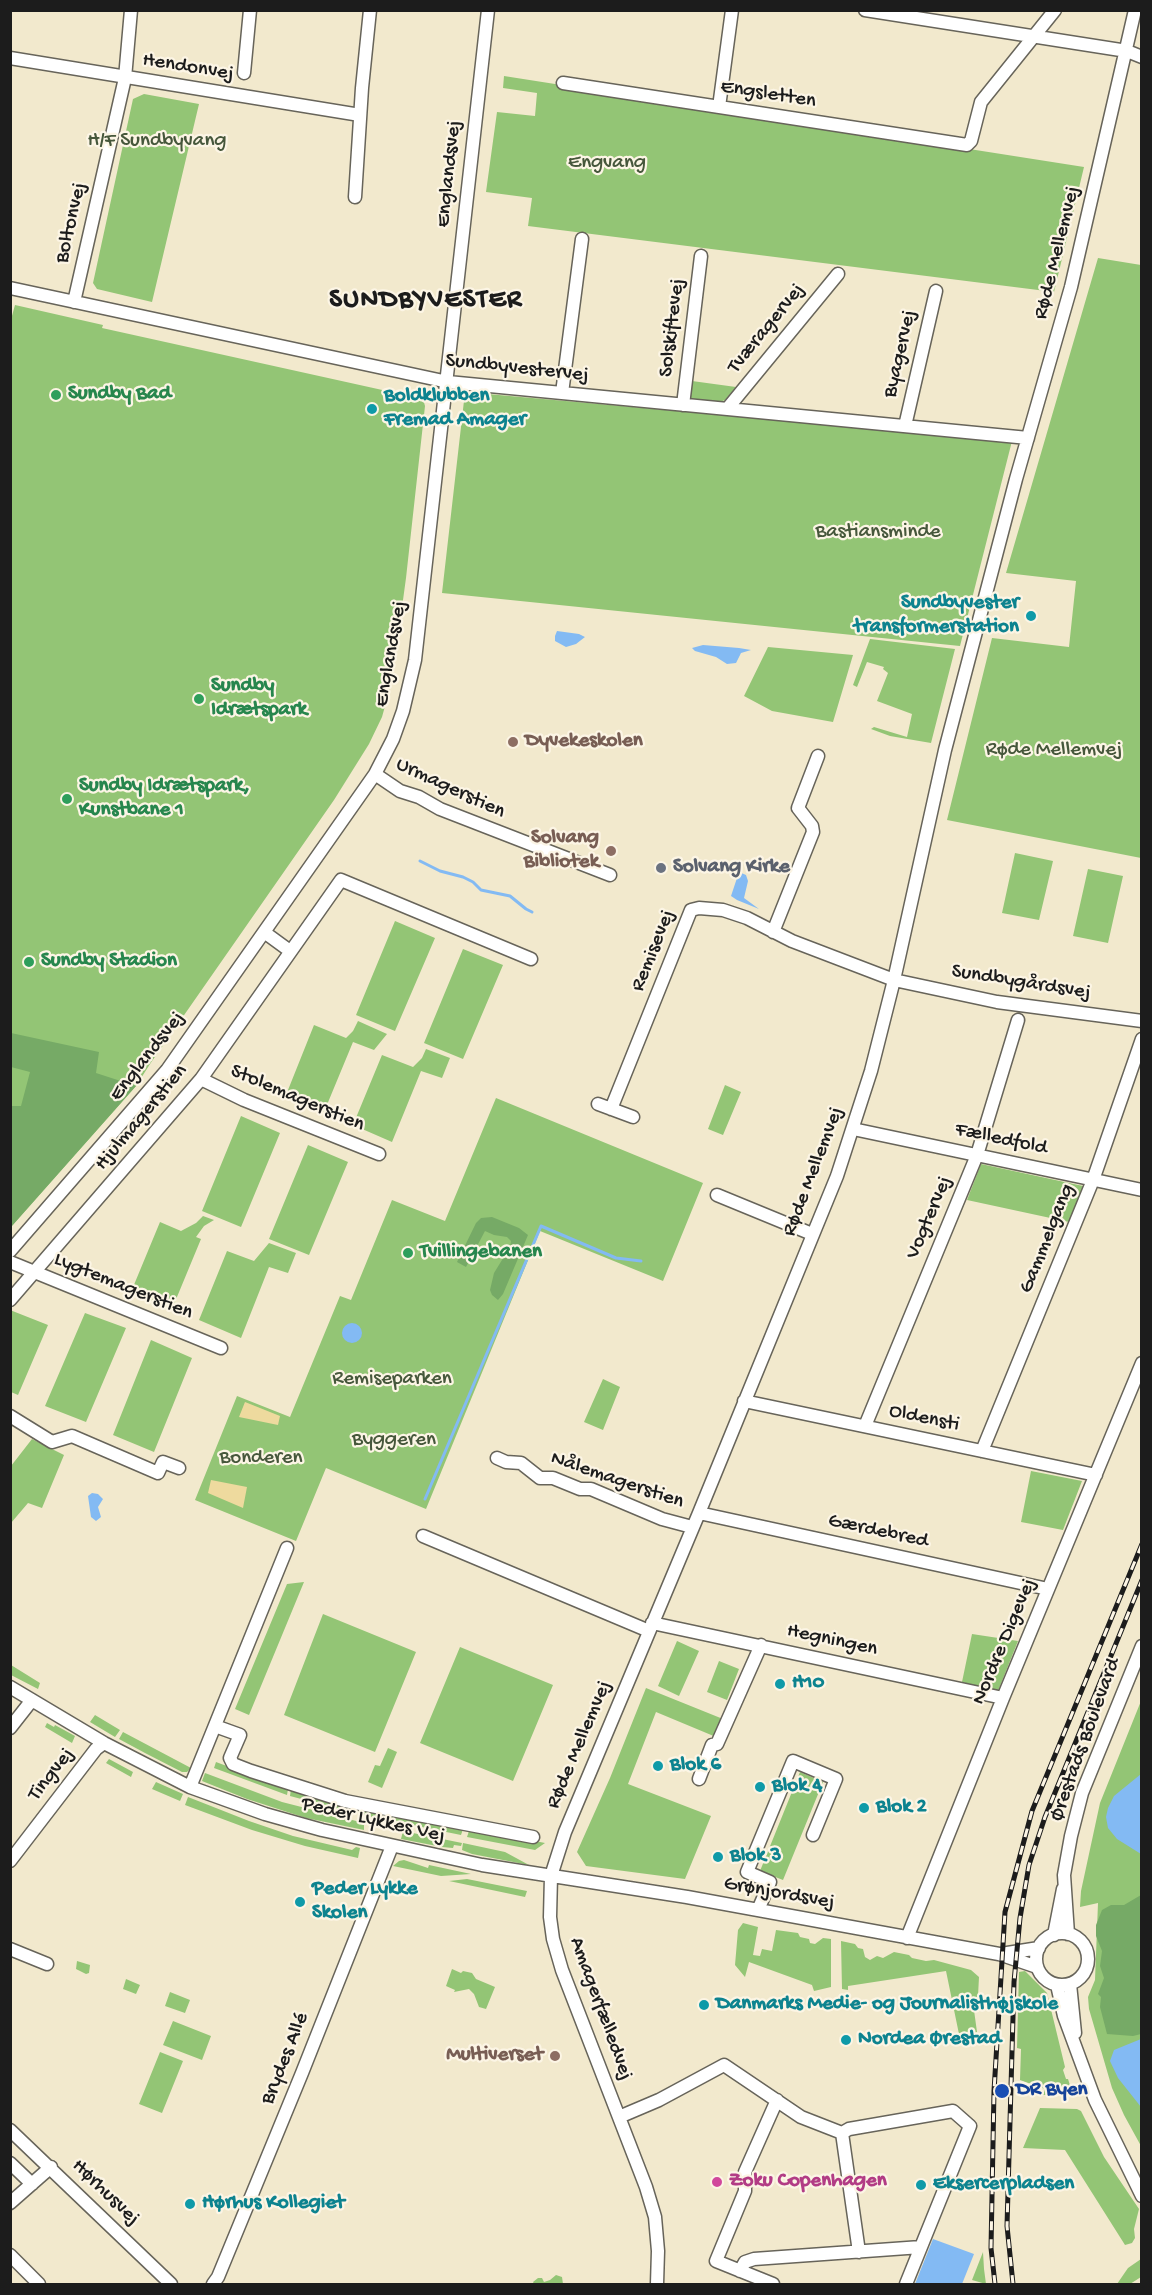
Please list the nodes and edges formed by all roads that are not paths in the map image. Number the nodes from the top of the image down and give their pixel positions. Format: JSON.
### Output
{"nodes":[{"id":1,"x":130,"y":10,"type":"edge"},
{"id":2,"x":250,"y":10,"type":"edge"},
{"id":3,"x":370,"y":10,"type":"edge"},
{"id":4,"x":488,"y":10,"type":"edge"},
{"id":5,"x":732,"y":10,"type":"edge"},
{"id":6,"x":865,"y":10,"type":"edge"},
{"id":7,"x":1055,"y":10,"type":"edge"},
{"id":8,"x":1135,"y":10,"type":"edge"},
{"id":9,"x":1033,"y":37,"type":"junction"},
{"id":10,"x":1127,"y":51,"type":"junction"},
{"id":11,"x":1142,"y":57,"type":"edge"},
{"id":12,"x":10,"y":58,"type":"edge"},
{"id":13,"x":244,"y":73,"type":"dead end"},
{"id":14,"x":125,"y":78,"type":"junction"},
{"id":15,"x":563,"y":83,"type":"dead end"},
{"id":16,"x":719,"y":107,"type":"junction"},
{"id":17,"x":360,"y":115,"type":"junction"},
{"id":18,"x":355,"y":197,"type":"dead end"},
{"id":19,"x":582,"y":239,"type":"dead end"},
{"id":20,"x":701,"y":256,"type":"dead end"},
{"id":21,"x":837,"y":274,"type":"dead end"},
{"id":22,"x":10,"y":288,"type":"edge"},
{"id":23,"x":936,"y":291,"type":"dead end"},
{"id":24,"x":74,"y":302,"type":"junction"},
{"id":25,"x":448,"y":382,"type":"junction"},
{"id":26,"x":562,"y":393,"type":"junction"},
{"id":27,"x":683,"y":405,"type":"junction"},
{"id":28,"x":727,"y":409,"type":"junction"},
{"id":29,"x":905,"y":426,"type":"junction"},
{"id":30,"x":1028,"y":438,"type":"junction"},
{"id":31,"x":818,"y":756,"type":"dead end"},
{"id":32,"x":375,"y":774,"type":"junction"},
{"id":33,"x":610,"y":875,"type":"dead end"},
{"id":34,"x":264,"y":932,"type":"junction"},
{"id":35,"x":773,"y":932,"type":"junction"},
{"id":36,"x":290,"y":951,"type":"junction"},
{"id":37,"x":531,"y":959,"type":"dead end"},
{"id":38,"x":894,"y":980,"type":"junction"},
{"id":39,"x":1018,"y":1020,"type":"dead end"},
{"id":40,"x":1142,"y":1021,"type":"edge"},
{"id":41,"x":1142,"y":1039,"type":"edge"},
{"id":42,"x":201,"y":1079,"type":"junction"},
{"id":43,"x":598,"y":1104,"type":"dead end"},
{"id":44,"x":611,"y":1109,"type":"junction"},
{"id":45,"x":633,"y":1117,"type":"dead end"},
{"id":46,"x":853,"y":1129,"type":"junction"},
{"id":47,"x":379,"y":1154,"type":"dead end"},
{"id":48,"x":977,"y":1155,"type":"junction"},
{"id":49,"x":1093,"y":1180,"type":"junction"},
{"id":50,"x":1142,"y":1190,"type":"edge"},
{"id":51,"x":717,"y":1195,"type":"dead end"},
{"id":52,"x":812,"y":1234,"type":"junction"},
{"id":53,"x":10,"y":1251,"type":"edge"},
{"id":54,"x":10,"y":1262,"type":"edge"},
{"id":55,"x":35,"y":1273,"type":"junction"},
{"id":56,"x":10,"y":1299,"type":"edge"},
{"id":57,"x":220,"y":1348,"type":"dead end"},
{"id":58,"x":1142,"y":1362,"type":"edge"},
{"id":59,"x":744,"y":1401,"type":"junction"},
{"id":60,"x":10,"y":1416,"type":"edge"},
{"id":61,"x":865,"y":1426,"type":"junction"},
{"id":62,"x":982,"y":1451,"type":"junction"},
{"id":63,"x":497,"y":1458,"type":"dead end"},
{"id":64,"x":179,"y":1468,"type":"dead end"},
{"id":65,"x":1096,"y":1475,"type":"junction"},
{"id":66,"x":699,"y":1513,"type":"junction"},
{"id":67,"x":692,"y":1527,"type":"junction"},
{"id":68,"x":423,"y":1536,"type":"dead end"},
{"id":69,"x":287,"y":1548,"type":"dead end"},
{"id":70,"x":1048,"y":1589,"type":"junction"},
{"id":71,"x":651,"y":1627,"type":"junction"},
{"id":72,"x":760,"y":1645,"type":"junction"},
{"id":73,"x":1142,"y":1646,"type":"edge"},
{"id":74,"x":10,"y":1687,"type":"edge"},
{"id":75,"x":1003,"y":1698,"type":"junction"},
{"id":76,"x":32,"y":1700,"type":"junction"},
{"id":77,"x":215,"y":1725,"type":"junction"},
{"id":78,"x":10,"y":1728,"type":"edge"},
{"id":79,"x":104,"y":1743,"type":"junction"},
{"id":80,"x":699,"y":1779,"type":"dead end"},
{"id":81,"x":190,"y":1787,"type":"junction"},
{"id":82,"x":813,"y":1835,"type":"dead end"},
{"id":83,"x":533,"y":1837,"type":"dead end"},
{"id":84,"x":392,"y":1846,"type":"junction"},
{"id":85,"x":10,"y":1861,"type":"edge"},
{"id":86,"x":551,"y":1876,"type":"junction"},
{"id":87,"x":1064,"y":1883,"type":"junction"},
{"id":88,"x":758,"y":1910,"type":"junction"},
{"id":89,"x":1068,"y":1934,"type":"junction"},
{"id":90,"x":1054,"y":1935,"type":"junction"},
{"id":91,"x":907,"y":1938,"type":"junction"},
{"id":92,"x":1039,"y":1948,"type":"junction"},
{"id":93,"x":10,"y":1949,"type":"edge"},
{"id":94,"x":999,"y":1954,"type":"junction"},
{"id":95,"x":47,"y":1964,"type":"dead end"},
{"id":96,"x":1037,"y":1968,"type":"junction"},
{"id":97,"x":1064,"y":1984,"type":"junction"},
{"id":98,"x":777,"y":2100,"type":"junction"},
{"id":99,"x":619,"y":2117,"type":"junction"},
{"id":100,"x":10,"y":2130,"type":"edge"},
{"id":101,"x":842,"y":2133,"type":"junction"},
{"id":102,"x":1116,"y":2141,"type":"junction"},
{"id":103,"x":10,"y":2163,"type":"edge"},
{"id":104,"x":51,"y":2167,"type":"junction"},
{"id":105,"x":1142,"y":2175,"type":"edge"},
{"id":106,"x":32,"y":2184,"type":"junction"},
{"id":107,"x":1142,"y":2196,"type":"edge"},
{"id":108,"x":10,"y":2203,"type":"edge"},
{"id":109,"x":921,"y":2247,"type":"junction"},
{"id":110,"x":859,"y":2252,"type":"junction"},
{"id":111,"x":10,"y":2255,"type":"edge"},
{"id":112,"x":740,"y":2271,"type":"junction"},
{"id":113,"x":39,"y":2284,"type":"edge"},
{"id":114,"x":171,"y":2284,"type":"edge"},
{"id":115,"x":213,"y":2284,"type":"edge"},
{"id":116,"x":657,"y":2284,"type":"edge"},
{"id":117,"x":773,"y":2284,"type":"edge"},
{"id":118,"x":906,"y":2284,"type":"edge"}],
"edges":[{"from":1,"to":14,"type":"street","name":"Boltonvej"},
{"from":2,"to":13,"type":"street"},
{"from":3,"to":17,"type":"street"},
{"from":4,"to":25,"type":"street","name":"Englandsvej"},
{"from":5,"to":16,"type":"street"},
{"from":6,"to":9,"type":"street"},
{"from":7,"to":9,"type":"street"},
{"from":8,"to":10,"type":"street","name":"Røde Mellemvej"},
{"from":9,"to":10,"type":"street"},
{"from":9,"to":16,"type":"street","name":"Engsletten"},
{"from":10,"to":11,"type":"street"},
{"from":10,"to":30,"type":"street","name":"Røde Mellemvej"},
{"from":12,"to":14,"type":"street","name":"Hendonvej"},
{"from":14,"to":17,"type":"street","name":"Hendonvej"},
{"from":14,"to":24,"type":"street","name":"Boltonvej"},
{"from":15,"to":16,"type":"street","name":"Engsletten"},
{"from":17,"to":18,"type":"street"},
{"from":19,"to":26,"type":"street"},
{"from":20,"to":27,"type":"street","name":"Solskiftevej"},
{"from":21,"to":28,"type":"street","name":"Tværagervej"},
{"from":22,"to":24,"type":"street","name":"Sundbyvestervej"},
{"from":23,"to":29,"type":"street","name":"Byagervej"},
{"from":24,"to":25,"type":"street","name":"Sundbyvestervej"},
{"from":25,"to":26,"type":"street","name":"Sundbyvestervej"},
{"from":25,"to":32,"type":"street","name":"Englandsvej"},
{"from":26,"to":27,"type":"street","name":"Sundbyvestervej"},
{"from":27,"to":28,"type":"street","name":"Sundbyvestervej"},
{"from":28,"to":29,"type":"street","name":"Sundbyvestervej"},
{"from":29,"to":30,"type":"street","name":"Sundbyvestervej"},
{"from":30,"to":38,"type":"street","name":"Røde Mellemvej"},
{"from":31,"to":35,"type":"street"},
{"from":32,"to":33,"type":"street","name":"Urmagerstien"},
{"from":32,"to":34,"type":"street","name":"Englandsvej"},
{"from":34,"to":36,"type":"street"},
{"from":34,"to":53,"type":"street","name":"Englandsvej"},
{"from":35,"to":38,"type":"street","name":"Remisevej"},
{"from":35,"to":44,"type":"street","name":"Remisevej"},
{"from":36,"to":37,"type":"street","name":"Hjulmagerstien"},
{"from":36,"to":42,"type":"street","name":"Hjulmagerstien"},
{"from":38,"to":40,"type":"street","name":"Sundbygårdsvej"},
{"from":38,"to":46,"type":"street","name":"Røde Mellemvej"},
{"from":39,"to":48,"type":"street","name":"Vogtervej"},
{"from":41,"to":49,"type":"street","name":"Gammelgang"},
{"from":42,"to":47,"type":"street","name":"Stolemagerstien"},
{"from":42,"to":55,"type":"street","name":"Hjulmagerstien"},
{"from":43,"to":44,"type":"street"},
{"from":44,"to":45,"type":"street"},
{"from":46,"to":48,"type":"street","name":"Fælledfold"},
{"from":46,"to":52,"type":"street","name":"Røde Mellemvej"},
{"from":48,"to":49,"type":"street","name":"Fælledfold"},
{"from":48,"to":61,"type":"street","name":"Vogtervej"},
{"from":49,"to":50,"type":"street","name":"Fælledfold"},
{"from":49,"to":62,"type":"street","name":"Gammelgang"},
{"from":51,"to":52,"type":"street"},
{"from":52,"to":59,"type":"street","name":"Røde Mellemvej"},
{"from":54,"to":55,"type":"street","name":"Lygtemagerstien"},
{"from":55,"to":56,"type":"street","name":"Hjulmagerstien"},
{"from":55,"to":57,"type":"street","name":"Lygtemagerstien"},
{"from":58,"to":65,"type":"street","name":"Nordre Digevej"},
{"from":59,"to":61,"type":"street","name":"Oldensti"},
{"from":59,"to":66,"type":"street","name":"Røde Mellemvej"},
{"from":60,"to":64,"type":"street"},
{"from":61,"to":62,"type":"street","name":"Oldensti"},
{"from":62,"to":65,"type":"street","name":"Oldensti"},
{"from":63,"to":67,"type":"street","name":"Nålemagerstien"},
{"from":65,"to":70,"type":"street","name":"Nordre Digevej"},
{"from":66,"to":67,"type":"street","name":"Røde Mellemvej"},
{"from":66,"to":70,"type":"street","name":"Gærdebred"},
{"from":67,"to":71,"type":"street","name":"Røde Mellemvej"},
{"from":68,"to":71,"type":"street"},
{"from":69,"to":77,"type":"street"},
{"from":70,"to":75,"type":"street","name":"Nordre Digevej"},
{"from":71,"to":72,"type":"street","name":"Hegningen"},
{"from":71,"to":86,"type":"street","name":"Røde Mellemvej"},
{"from":72,"to":75,"type":"street","name":"Hegningen"},
{"from":72,"to":80,"type":"street"},
{"from":73,"to":87,"type":"street","name":"Ørestads Boulevard"},
{"from":74,"to":76,"type":"street","name":"Peder Lykkes Vej"},
{"from":75,"to":91,"type":"street","name":"Nordre Digevej"},
{"from":76,"to":78,"type":"street"},
{"from":76,"to":79,"type":"street","name":"Peder Lykkes Vej"},
{"from":77,"to":81,"type":"street"},
{"from":77,"to":83,"type":"street","name":"Peder Lykkes Vej"},
{"from":79,"to":81,"type":"street","name":"Peder Lykkes Vej"},
{"from":79,"to":85,"type":"street","name":"Tingvej"},
{"from":81,"to":84,"type":"street","name":"Peder Lykkes Vej"},
{"from":82,"to":88,"type":"street"},
{"from":84,"to":86,"type":"street","name":"Peder Lykkes Vej"},
{"from":84,"to":115,"type":"street","name":"Brydes Allé"},
{"from":86,"to":88,"type":"street","name":"Grønjordsvej"},
{"from":86,"to":99,"type":"street","name":"Amagerfælledvej"},
{"from":87,"to":89,"type":"street","name":"Ørestads Boulevard"},
{"from":87,"to":90,"type":"street","name":"Ørestads Boulevard"},
{"from":88,"to":91,"type":"street","name":"Grønjordsvej"},
{"from":89,"to":90,"type":"street"},
{"from":89,"to":97,"type":"street"},
{"from":90,"to":92,"type":"street"},
{"from":91,"to":94,"type":"street","name":"Grønjordsvej"},
{"from":92,"to":94,"type":"street","name":"Grønjordsvej"},
{"from":92,"to":96,"type":"street"},
{"from":93,"to":95,"type":"street"},
{"from":94,"to":96,"type":"street","name":"Grønjordsvej"},
{"from":96,"to":97,"type":"street"},
{"from":97,"to":102,"type":"street"},
{"from":98,"to":99,"type":"street","name":"Amagerfælledvej"},
{"from":98,"to":101,"type":"street","name":"Amagerfælledvej"},
{"from":98,"to":112,"type":"street"},
{"from":99,"to":116,"type":"street","name":"Amagerfælledvej"},
{"from":100,"to":104,"type":"street","name":"Hørhusvej"},
{"from":101,"to":109,"type":"street"},
{"from":101,"to":110,"type":"street"},
{"from":102,"to":105,"type":"street"},
{"from":102,"to":107,"type":"street"},
{"from":103,"to":106,"type":"street"},
{"from":104,"to":106,"type":"street"},
{"from":104,"to":114,"type":"street","name":"Hørhusvej"},
{"from":106,"to":108,"type":"street"},
{"from":109,"to":110,"type":"street"},
{"from":109,"to":118,"type":"street"},
{"from":110,"to":112,"type":"street"},
{"from":111,"to":113,"type":"street"},
{"from":112,"to":117,"type":"street"}]}
